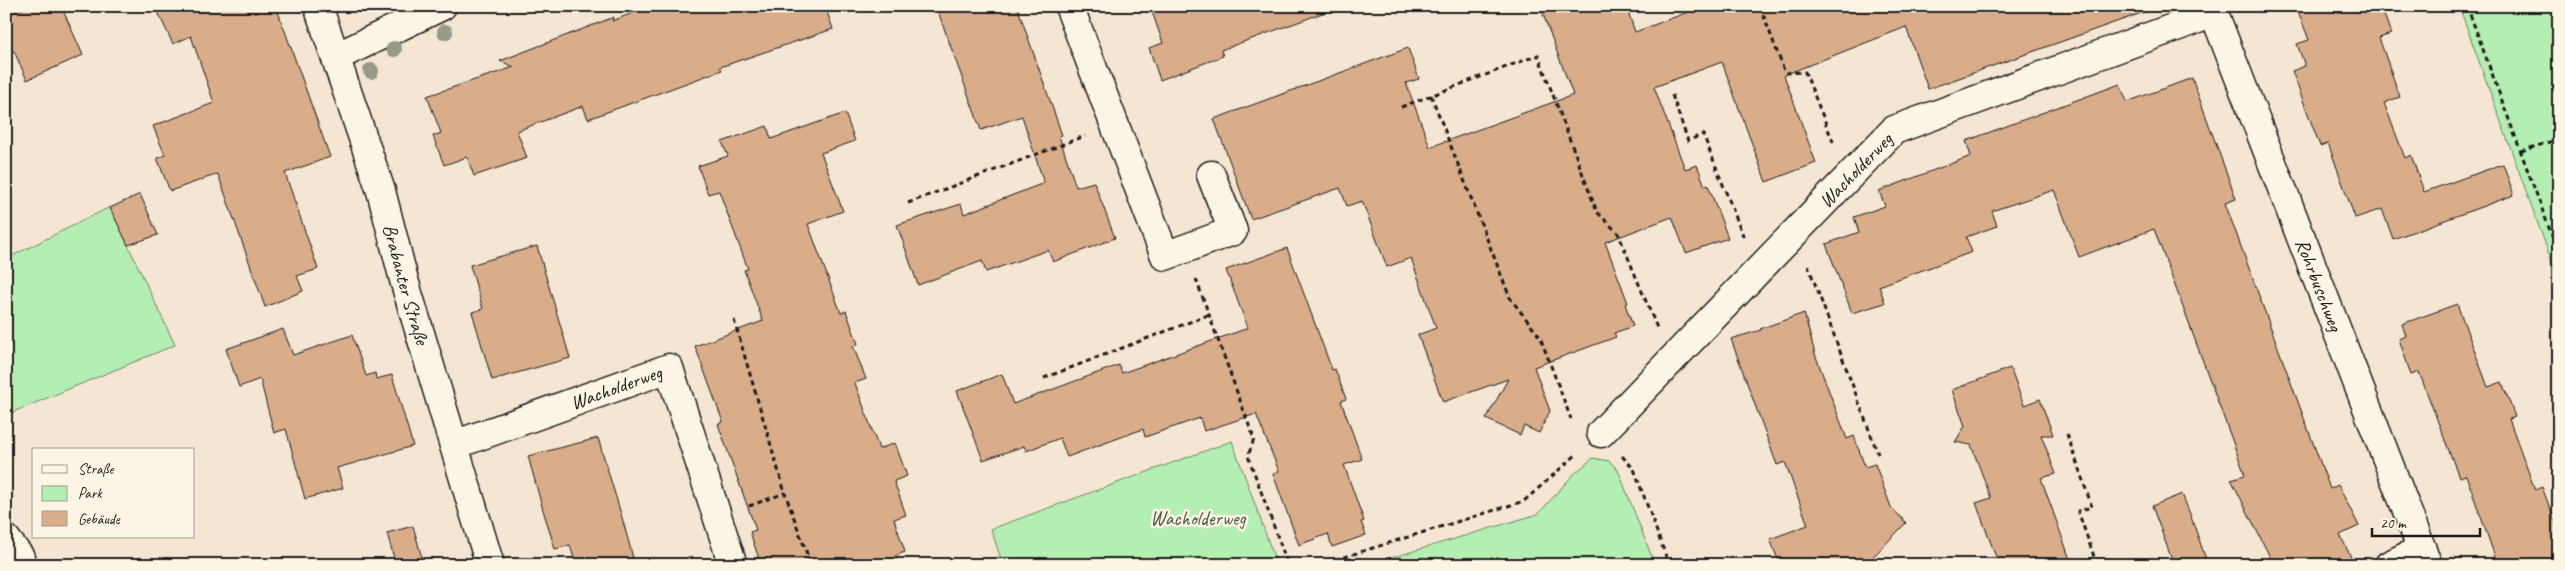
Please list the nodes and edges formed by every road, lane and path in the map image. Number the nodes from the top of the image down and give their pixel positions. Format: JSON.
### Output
{"nodes":[{"id":1,"x":318,"y":6,"type":"edge"},
{"id":2,"x":442,"y":6,"type":"edge"},
{"id":3,"x":1069,"y":6,"type":"edge"},
{"id":4,"x":1760,"y":6,"type":"edge"},
{"id":5,"x":2467,"y":6,"type":"edge"},
{"id":6,"x":2212,"y":10,"type":"edge"},
{"id":7,"x":336,"y":57,"type":"junction"},
{"id":8,"x":1431,"y":95,"type":"junction"},
{"id":9,"x":1672,"y":95,"type":"dead end"},
{"id":10,"x":1401,"y":108,"type":"dead end"},
{"id":11,"x":1114,"y":124,"type":"junction"},
{"id":12,"x":2559,"y":139,"type":"edge"},
{"id":13,"x":2521,"y":151,"type":"junction"},
{"id":14,"x":1211,"y":175,"type":"dead end"},
{"id":15,"x":1848,"y":178,"type":"junction"},
{"id":16,"x":908,"y":203,"type":"dead end"},
{"id":17,"x":1796,"y":234,"type":"junction"},
{"id":18,"x":2559,"y":239,"type":"edge"},
{"id":19,"x":1185,"y":248,"type":"junction"},
{"id":20,"x":1758,"y":271,"type":"junction"},
{"id":21,"x":1208,"y":315,"type":"junction"},
{"id":22,"x":734,"y":320,"type":"dead end"},
{"id":23,"x":1669,"y":360,"type":"junction"},
{"id":24,"x":1044,"y":378,"type":"dead end"},
{"id":25,"x":1572,"y":422,"type":"dead end"},
{"id":26,"x":1601,"y":433,"type":"junction"},
{"id":27,"x":2067,"y":434,"type":"dead end"},
{"id":28,"x":454,"y":445,"type":"junction"},
{"id":29,"x":1878,"y":454,"type":"dead end"},
{"id":30,"x":785,"y":493,"type":"junction"},
{"id":31,"x":717,"y":517,"type":"junction"},
{"id":32,"x":2425,"y":557,"type":"edge"},
{"id":33,"x":490,"y":565,"type":"edge"},
{"id":34,"x":733,"y":565,"type":"edge"},
{"id":35,"x":811,"y":565,"type":"edge"},
{"id":36,"x":1288,"y":565,"type":"edge"},
{"id":37,"x":1318,"y":565,"type":"edge"},
{"id":38,"x":1669,"y":565,"type":"edge"},
{"id":39,"x":2097,"y":565,"type":"edge"},
{"id":40,"x":2389,"y":565,"type":"edge"}],
"edges":[{"from":1,"to":7,"type":"street","name":"Brabanter Straße"},
{"from":2,"to":7,"type":"street"},
{"from":3,"to":11,"type":"street"},
{"from":4,"to":15,"type":"path"},
{"from":5,"to":13,"type":"path"},
{"from":6,"to":15,"type":"street","name":"Wacholderweg"},
{"from":6,"to":32,"type":"street","name":"Rohrbuschweg"},
{"from":7,"to":28,"type":"street","name":"Brabanter Straße"},
{"from":8,"to":10,"type":"path"},
{"from":8,"to":23,"type":"path"},
{"from":8,"to":25,"type":"path"},
{"from":9,"to":20,"type":"path"},
{"from":11,"to":16,"type":"path"},
{"from":11,"to":19,"type":"street"},
{"from":12,"to":13,"type":"path"},
{"from":13,"to":18,"type":"path"},
{"from":14,"to":19,"type":"street"},
{"from":15,"to":17,"type":"street","name":"Wacholderweg"},
{"from":17,"to":20,"type":"street","name":"Wacholderweg"},
{"from":17,"to":29,"type":"path"},
{"from":19,"to":21,"type":"path"},
{"from":20,"to":23,"type":"street","name":"Wacholderweg"},
{"from":21,"to":24,"type":"path"},
{"from":21,"to":36,"type":"path"},
{"from":22,"to":30,"type":"path"},
{"from":23,"to":26,"type":"street","name":"Wacholderweg"},
{"from":26,"to":37,"type":"path"},
{"from":26,"to":38,"type":"path"},
{"from":27,"to":39,"type":"path"},
{"from":28,"to":31,"type":"street","name":"Wacholderweg"},
{"from":28,"to":33,"type":"street","name":"Brabanter Straße"},
{"from":30,"to":31,"type":"path"},
{"from":30,"to":35,"type":"path"},
{"from":31,"to":34,"type":"street","name":"Wacholderweg"},
{"from":32,"to":40,"type":"street"}]}
